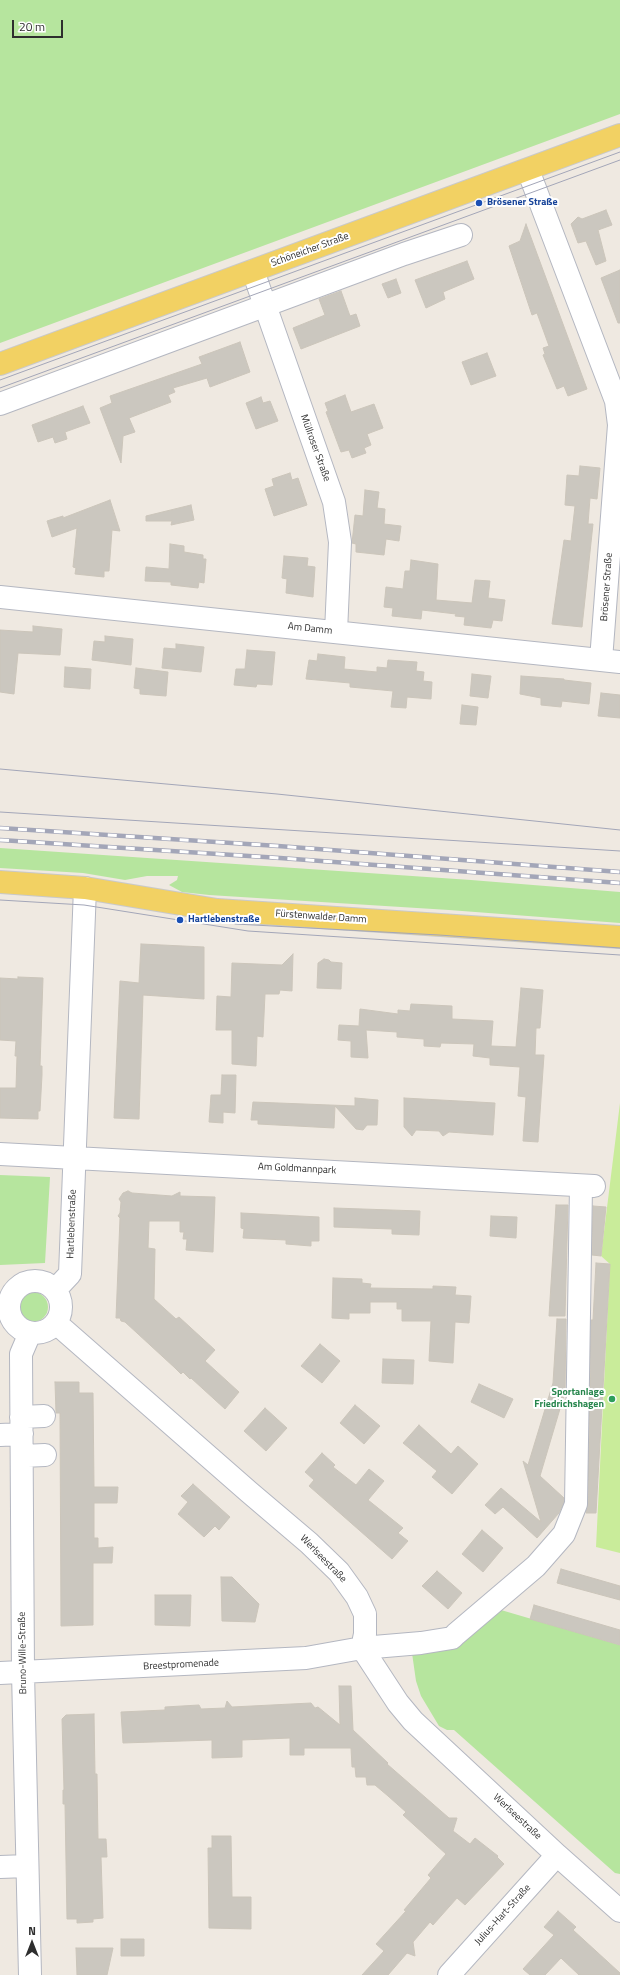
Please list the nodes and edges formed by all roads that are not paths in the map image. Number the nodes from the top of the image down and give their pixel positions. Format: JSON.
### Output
{"nodes":[{"id":1,"x":620,"y":135,"type":"edge"},
{"id":2,"x":528,"y":170,"type":"junction"},
{"id":3,"x":461,"y":236,"type":"dead end"},
{"id":4,"x":253,"y":271,"type":"junction"},
{"id":5,"x":265,"y":305,"type":"junction"},
{"id":6,"x":0,"y":364,"type":"edge"},
{"id":7,"x":0,"y":404,"type":"edge"},
{"id":8,"x":0,"y":597,"type":"edge"},
{"id":9,"x":336,"y":632,"type":"junction"},
{"id":10,"x":611,"y":661,"type":"edge"},
{"id":11,"x":0,"y":882,"type":"edge"},
{"id":12,"x":85,"y":888,"type":"junction"},
{"id":13,"x":620,"y":936,"type":"edge"},
{"id":14,"x":0,"y":1154,"type":"edge"},
{"id":15,"x":74,"y":1157,"type":"junction"},
{"id":16,"x":587,"y":1186,"type":"joint"},
{"id":17,"x":55,"y":1290,"type":"junction"},
{"id":18,"x":6,"y":1294,"type":"edge"},
{"id":19,"x":56,"y":1323,"type":"junction"},
{"id":20,"x":30,"y":1333,"type":"junction"},
{"id":21,"x":44,"y":1416,"type":"dead end"},
{"id":22,"x":21,"y":1425,"type":"junction"},
{"id":23,"x":0,"y":1435,"type":"edge"},
{"id":24,"x":45,"y":1455,"type":"dead end"},
{"id":25,"x":22,"y":1456,"type":"junction"},
{"id":26,"x":362,"y":1648,"type":"junction"},
{"id":27,"x":23,"y":1672,"type":"junction"},
{"id":28,"x":0,"y":1673,"type":"edge"},
{"id":29,"x":557,"y":1855,"type":"junction"},
{"id":30,"x":27,"y":1866,"type":"junction"},
{"id":31,"x":0,"y":1867,"type":"edge"},
{"id":32,"x":620,"y":1911,"type":"edge"},
{"id":33,"x":30,"y":1975,"type":"edge"},
{"id":34,"x":449,"y":1975,"type":"edge"}],
"edges":[{"from":1,"to":2,"type":"main road","name":"Schöneicher Straße"},
{"from":2,"to":4,"type":"main road","name":"Schöneicher Straße"},
{"from":2,"to":10,"type":"street","name":"Brösener Straße"},
{"from":3,"to":5,"type":"street"},
{"from":4,"to":5,"type":"street","name":"Müllroser Straße"},
{"from":4,"to":6,"type":"main road","name":"Schöneicher Straße"},
{"from":5,"to":7,"type":"street"},
{"from":5,"to":9,"type":"street","name":"Müllroser Straße"},
{"from":8,"to":9,"type":"street","name":"Am Damm"},
{"from":9,"to":10,"type":"street","name":"Am Damm"},
{"from":11,"to":12,"type":"main road","name":"Fürstenwalder Damm"},
{"from":12,"to":13,"type":"main road","name":"Fürstenwalder Damm"},
{"from":12,"to":15,"type":"street","name":"Hartlebenstraße"},
{"from":14,"to":15,"type":"street","name":"Am Goldmannpark"},
{"from":15,"to":16,"type":"street","name":"Am Goldmannpark"},
{"from":15,"to":17,"type":"street","name":"Hartlebenstraße"},
{"from":16,"to":26,"type":"street","name":"Breestpromenade"},
{"from":17,"to":18,"type":"street"},
{"from":17,"to":19,"type":"street"},
{"from":18,"to":20,"type":"street"},
{"from":19,"to":20,"type":"street"},
{"from":19,"to":26,"type":"street","name":"Werlseestraße"},
{"from":20,"to":22,"type":"street","name":"Bruno-Wille-Straße"},
{"from":21,"to":22,"type":"street"},
{"from":22,"to":23,"type":"street"},
{"from":22,"to":25,"type":"street","name":"Bruno-Wille-Straße"},
{"from":24,"to":25,"type":"street"},
{"from":25,"to":27,"type":"street","name":"Bruno-Wille-Straße"},
{"from":26,"to":27,"type":"street","name":"Breestpromenade"},
{"from":26,"to":29,"type":"street","name":"Werlseestraße"},
{"from":27,"to":28,"type":"street","name":"Breestpromenade"},
{"from":27,"to":30,"type":"street","name":"Bruno-Wille-Straße"},
{"from":29,"to":32,"type":"street","name":"Werlseestraße"},
{"from":29,"to":34,"type":"street","name":"Julius-Hart-Straße"},
{"from":30,"to":31,"type":"street"},
{"from":30,"to":33,"type":"street","name":"Bruno-Wille-Straße"}]}
